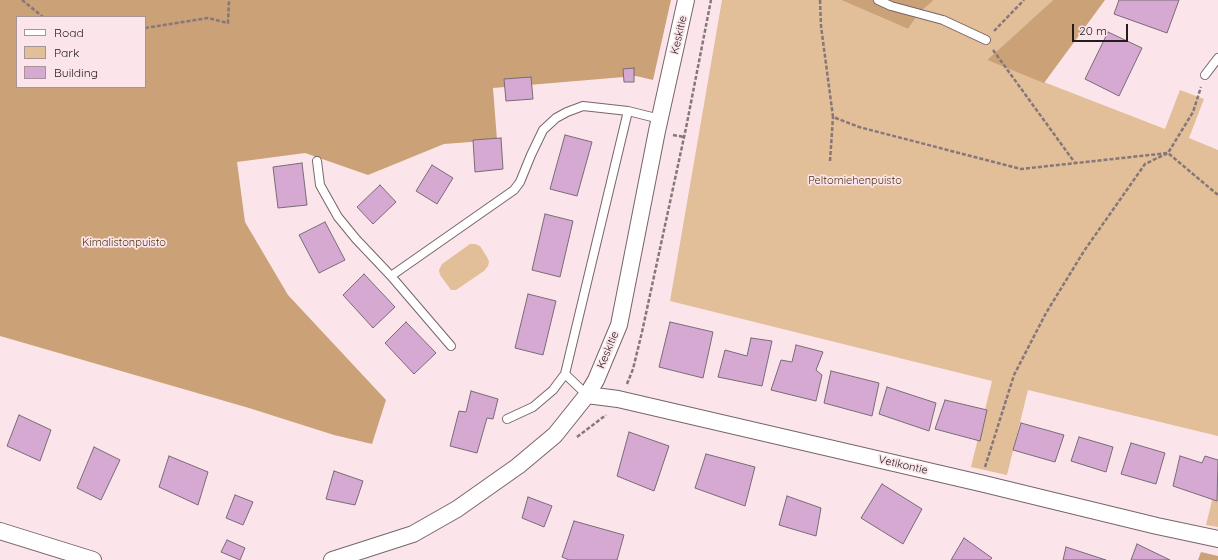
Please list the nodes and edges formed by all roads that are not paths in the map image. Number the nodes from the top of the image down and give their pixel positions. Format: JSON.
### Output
{"nodes":[{"id":1,"x":686,"y":0,"type":"edge"},
{"id":2,"x":878,"y":0,"type":"edge"},
{"id":3,"x":986,"y":40,"type":"road end"},
{"id":4,"x":1218,"y":58,"type":"edge"},
{"id":5,"x":1205,"y":75,"type":"road end"},
{"id":6,"x":628,"y":111,"type":"junction"},
{"id":7,"x":660,"y":119,"type":"junction"},
{"id":8,"x":317,"y":161,"type":"dead end"},
{"id":9,"x":391,"y":276,"type":"junction"},
{"id":10,"x":450,"y":346,"type":"dead end"},
{"id":11,"x":565,"y":374,"type":"junction"},
{"id":12,"x":587,"y":395,"type":"junction"},
{"id":13,"x":507,"y":419,"type":"dead end"},
{"id":14,"x":0,"y":531,"type":"edge"},
{"id":15,"x":1218,"y":539,"type":"edge"},
{"id":16,"x":356,"y":557,"type":"edge"},
{"id":17,"x":93,"y":560,"type":"edge"},
{"id":18,"x":332,"y":560,"type":"edge"}],
"edges":[{"from":1,"to":7,"type":"street","name":"Keskitie"},
{"from":2,"to":3,"type":"lane"},
{"from":4,"to":5,"type":"lane"},
{"from":6,"to":7,"type":"lane"},
{"from":6,"to":9,"type":"lane"},
{"from":6,"to":11,"type":"lane"},
{"from":7,"to":12,"type":"street","name":"Keskitie"},
{"from":8,"to":9,"type":"lane"},
{"from":9,"to":10,"type":"lane"},
{"from":11,"to":12,"type":"lane"},
{"from":11,"to":13,"type":"lane"},
{"from":12,"to":15,"type":"street","name":"Vetikontie"},
{"from":12,"to":16,"type":"street","name":"Keskitie"},
{"from":14,"to":17,"type":"street"},
{"from":16,"to":18,"type":"street","name":"Keskitie"}]}
